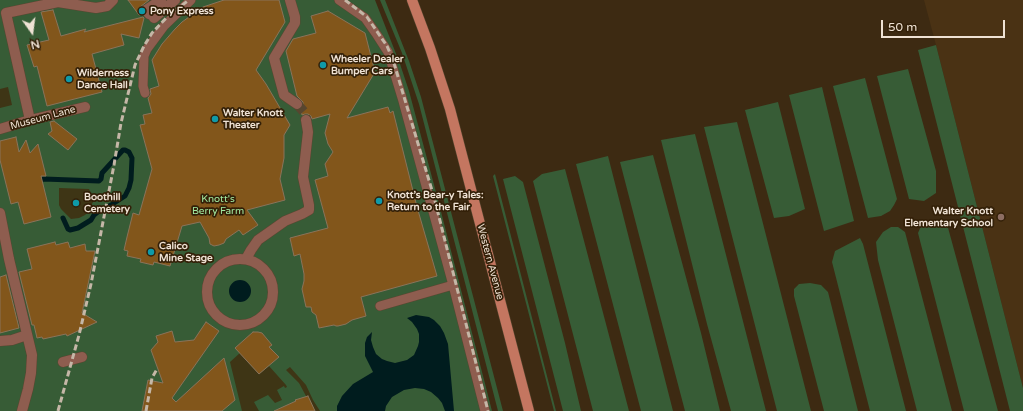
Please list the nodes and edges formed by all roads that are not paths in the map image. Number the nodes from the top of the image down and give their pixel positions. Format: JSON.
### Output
{"nodes":[{"id":1,"x":113,"y":0,"type":"edge"},
{"id":2,"x":161,"y":0,"type":"edge"},
{"id":3,"x":176,"y":0,"type":"edge"},
{"id":4,"x":191,"y":0,"type":"edge"},
{"id":5,"x":290,"y":0,"type":"edge"},
{"id":6,"x":339,"y":0,"type":"edge"},
{"id":7,"x":412,"y":0,"type":"edge"},
{"id":8,"x":144,"y":93,"type":"dead end"},
{"id":9,"x":297,"y":104,"type":"tunnel mouth"},
{"id":10,"x":86,"y":106,"type":"dead end"},
{"id":11,"x":30,"y":120,"type":"junction"},
{"id":12,"x":306,"y":120,"type":"tunnel mouth"},
{"id":13,"x":0,"y":129,"type":"edge"},
{"id":14,"x":0,"y":213,"type":"edge"},
{"id":15,"x":246,"y":259,"type":"junction"},
{"id":16,"x":453,"y":285,"type":"junction"},
{"id":17,"x":380,"y":306,"type":"dead end"},
{"id":18,"x":27,"y":335,"type":"junction"},
{"id":19,"x":0,"y":341,"type":"edge"},
{"id":20,"x":82,"y":357,"type":"dead end"},
{"id":21,"x":63,"y":362,"type":"dead end"},
{"id":22,"x":22,"y":411,"type":"edge"},
{"id":23,"x":485,"y":411,"type":"edge"},
{"id":24,"x":529,"y":411,"type":"edge"}],
"edges":[{"from":1,"to":11,"type":"street"},
{"from":2,"to":3,"type":"street"},
{"from":4,"to":8,"type":"lane"},
{"from":5,"to":9,"type":"street"},
{"from":6,"to":16,"type":"lane"},
{"from":7,"to":24,"type":"main road","name":"Western Avenue"},
{"from":10,"to":11,"type":"street","name":"Museum Lane"},
{"from":11,"to":13,"type":"street","name":"Museum Lane"},
{"from":12,"to":15,"type":"street"},
{"from":14,"to":18,"type":"street"},
{"from":15,"to":15,"type":"street"},
{"from":16,"to":17,"type":"lane"},
{"from":16,"to":23,"type":"lane"},
{"from":18,"to":19,"type":"street"},
{"from":18,"to":22,"type":"street"},
{"from":20,"to":21,"type":"street"}]}
